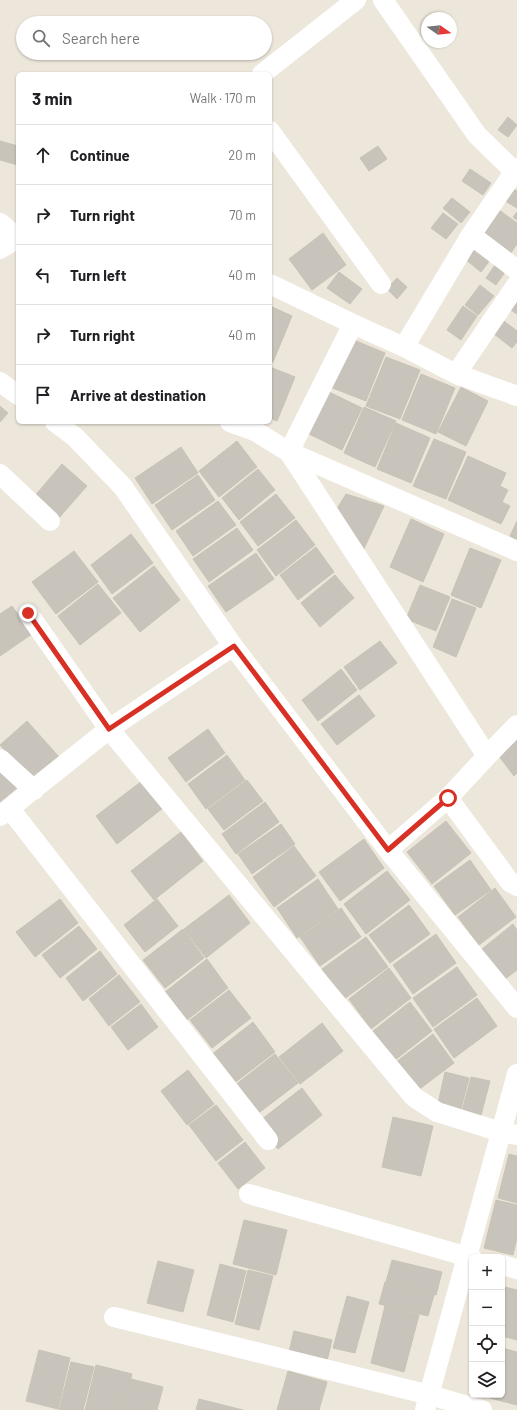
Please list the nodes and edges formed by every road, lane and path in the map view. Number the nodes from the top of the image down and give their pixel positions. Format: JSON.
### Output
{"nodes":[{"id":1,"x":356,"y":0,"type":"edge"},
{"id":2,"x":383,"y":0,"type":"edge"},
{"id":3,"x":265,"y":72,"type":"edge"},
{"id":4,"x":272,"y":134,"type":"edge"},
{"id":5,"x":516,"y":171,"type":"edge"},
{"id":6,"x":0,"y":223,"type":"edge"},
{"id":7,"x":471,"y":235,"type":"junction"},
{"id":8,"x":16,"y":236,"type":"edge"},
{"id":9,"x":16,"y":239,"type":"edge"},
{"id":10,"x":0,"y":249,"type":"edge"},
{"id":11,"x":517,"y":270,"type":"edge"},
{"id":12,"x":381,"y":284,"type":"dead end"},
{"id":13,"x":517,"y":284,"type":"edge"},
{"id":14,"x":272,"y":285,"type":"edge"},
{"id":15,"x":353,"y":324,"type":"junction"},
{"id":16,"x":404,"y":347,"type":"junction"},
{"id":17,"x":456,"y":374,"type":"junction"},
{"id":18,"x":0,"y":382,"type":"edge"},
{"id":19,"x":16,"y":394,"type":"edge"},
{"id":20,"x":517,"y":396,"type":"edge"},
{"id":21,"x":58,"y":424,"type":"edge"},
{"id":22,"x":235,"y":424,"type":"edge"},
{"id":23,"x":289,"y":452,"type":"junction"},
{"id":24,"x":0,"y":474,"type":"edge"},
{"id":25,"x":50,"y":521,"type":"dead end"},
{"id":26,"x":517,"y":551,"type":"edge"},
{"id":27,"x":28,"y":613,"type":"dead end"},
{"id":28,"x":234,"y":646,"type":"junction"},
{"id":29,"x":517,"y":725,"type":"edge"},
{"id":30,"x":109,"y":729,"type":"junction"},
{"id":31,"x":487,"y":756,"type":"junction"},
{"id":32,"x":0,"y":759,"type":"edge"},
{"id":33,"x":34,"y":790,"type":"junction"},
{"id":34,"x":448,"y":798,"type":"junction"},
{"id":35,"x":5,"y":813,"type":"edge"},
{"id":36,"x":388,"y":850,"type":"junction"},
{"id":37,"x":517,"y":886,"type":"edge"},
{"id":38,"x":517,"y":1008,"type":"edge"},
{"id":39,"x":517,"y":1074,"type":"edge"},
{"id":40,"x":509,"y":1133,"type":"edge"},
{"id":41,"x":268,"y":1140,"type":"dead end"},
{"id":42,"x":249,"y":1194,"type":"dead end"},
{"id":43,"x":471,"y":1254,"type":"edge"},
{"id":44,"x":469,"y":1257,"type":"edge"},
{"id":45,"x":469,"y":1260,"type":"edge"},
{"id":46,"x":505,"y":1266,"type":"edge"},
{"id":47,"x":517,"y":1269,"type":"edge"},
{"id":48,"x":114,"y":1317,"type":"dead end"},
{"id":49,"x":428,"y":1403,"type":"edge"},
{"id":50,"x":482,"y":1410,"type":"edge"}],
"edges":[{"from":1,"to":3,"type":"street"},
{"from":2,"to":5,"type":"street"},
{"from":4,"to":12,"type":"street"},
{"from":5,"to":7,"type":"street"},
{"from":6,"to":8,"type":"street"},
{"from":7,"to":11,"type":"street"},
{"from":7,"to":16,"type":"street"},
{"from":9,"to":10,"type":"street"},
{"from":13,"to":17,"type":"street"},
{"from":14,"to":15,"type":"street"},
{"from":15,"to":16,"type":"street"},
{"from":15,"to":23,"type":"street"},
{"from":16,"to":17,"type":"street"},
{"from":17,"to":20,"type":"street"},
{"from":18,"to":19,"type":"street"},
{"from":21,"to":28,"type":"street"},
{"from":22,"to":23,"type":"street"},
{"from":23,"to":26,"type":"street"},
{"from":23,"to":31,"type":"street"},
{"from":24,"to":25,"type":"street"},
{"from":27,"to":30,"type":"street"},
{"from":28,"to":30,"type":"street"},
{"from":28,"to":36,"type":"street"},
{"from":29,"to":31,"type":"street"},
{"from":30,"to":33,"type":"street"},
{"from":30,"to":40,"type":"street"},
{"from":31,"to":34,"type":"street"},
{"from":32,"to":33,"type":"street"},
{"from":33,"to":35,"type":"street"},
{"from":34,"to":36,"type":"street"},
{"from":34,"to":37,"type":"street"},
{"from":35,"to":41,"type":"street"},
{"from":36,"to":38,"type":"street"},
{"from":39,"to":40,"type":"street"},
{"from":40,"to":43,"type":"street"},
{"from":42,"to":44,"type":"street"},
{"from":45,"to":49,"type":"street"},
{"from":46,"to":47,"type":"street"},
{"from":48,"to":49,"type":"street"},
{"from":49,"to":50,"type":"street"}]}
